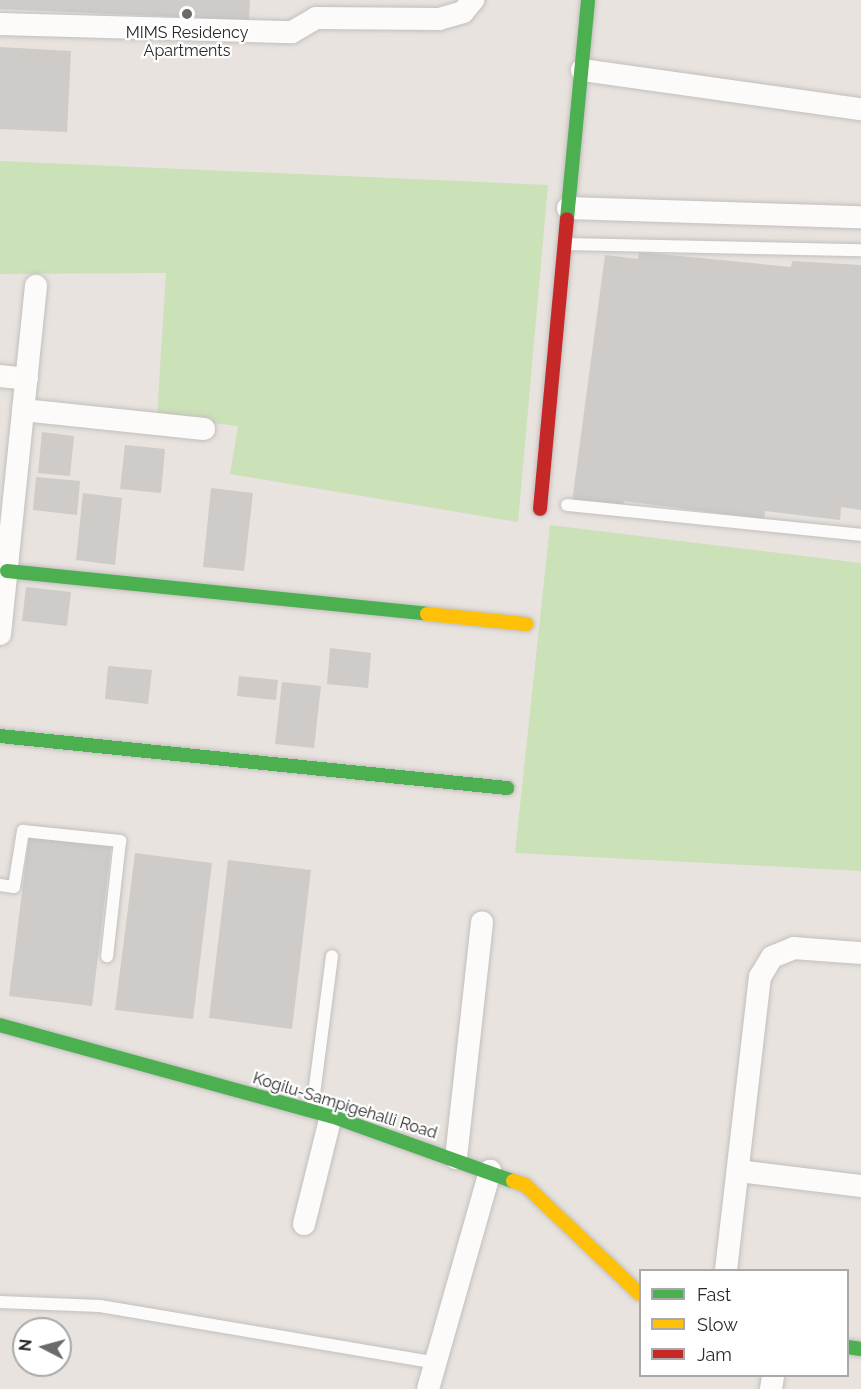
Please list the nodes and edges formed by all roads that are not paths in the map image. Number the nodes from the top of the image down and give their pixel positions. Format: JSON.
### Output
{"nodes":[{"id":1,"x":473,"y":0,"type":"edge"},
{"id":2,"x":588,"y":0,"type":"edge"},
{"id":3,"x":316,"y":9,"type":"edge"},
{"id":4,"x":0,"y":24,"type":"edge"},
{"id":5,"x":582,"y":70,"type":"junction"},
{"id":6,"x":861,"y":109,"type":"edge"},
{"id":7,"x":568,"y":208,"type":"junction"},
{"id":8,"x":861,"y":217,"type":"edge"},
{"id":9,"x":565,"y":244,"type":"junction"},
{"id":10,"x":861,"y":250,"type":"edge"},
{"id":11,"x":36,"y":286,"type":"dead end"},
{"id":12,"x":0,"y":376,"type":"edge"},
{"id":13,"x":27,"y":379,"type":"junction"},
{"id":14,"x":23,"y":410,"type":"junction"},
{"id":15,"x":204,"y":429,"type":"dead end"},
{"id":16,"x":7,"y":494,"type":"edge"},
{"id":17,"x":567,"y":505,"type":"dead end"},
{"id":18,"x":540,"y":509,"type":"dead end"},
{"id":19,"x":861,"y":535,"type":"edge"},
{"id":20,"x":7,"y":571,"type":"junction"},
{"id":21,"x":1,"y":610,"type":"edge"},
{"id":22,"x":526,"y":624,"type":"dead end"},
{"id":23,"x":0,"y":634,"type":"edge"},
{"id":24,"x":0,"y":735,"type":"edge"},
{"id":25,"x":507,"y":788,"type":"dead end"},
{"id":26,"x":0,"y":885,"type":"edge"},
{"id":27,"x":482,"y":922,"type":"dead end"},
{"id":28,"x":861,"y":953,"type":"edge"},
{"id":29,"x":107,"y":956,"type":"dead end"},
{"id":30,"x":332,"y":956,"type":"dead end"},
{"id":31,"x":0,"y":1025,"type":"edge"},
{"id":32,"x":322,"y":1114,"type":"junction"},
{"id":33,"x":456,"y":1158,"type":"junction"},
{"id":34,"x":490,"y":1171,"type":"junction"},
{"id":35,"x":738,"y":1171,"type":"junction"},
{"id":36,"x":861,"y":1186,"type":"edge"},
{"id":37,"x":304,"y":1224,"type":"dead end"},
{"id":38,"x":726,"y":1269,"type":"edge"},
{"id":39,"x":639,"y":1293,"type":"edge"},
{"id":40,"x":0,"y":1302,"type":"edge"},
{"id":41,"x":431,"y":1362,"type":"junction"},
{"id":42,"x":428,"y":1389,"type":"edge"}],
"edges":[{"from":1,"to":3,"type":"street"},
{"from":2,"to":5,"type":"street"},
{"from":3,"to":4,"type":"street"},
{"from":5,"to":6,"type":"street"},
{"from":5,"to":7,"type":"street"},
{"from":7,"to":8,"type":"street"},
{"from":7,"to":9,"type":"street"},
{"from":9,"to":10,"type":"lane"},
{"from":9,"to":18,"type":"street"},
{"from":11,"to":13,"type":"street"},
{"from":12,"to":13,"type":"street"},
{"from":13,"to":14,"type":"street"},
{"from":14,"to":15,"type":"street"},
{"from":14,"to":16,"type":"street"},
{"from":16,"to":20,"type":"street"},
{"from":17,"to":19,"type":"lane"},
{"from":20,"to":21,"type":"street"},
{"from":20,"to":22,"type":"street"},
{"from":21,"to":23,"type":"street"},
{"from":24,"to":25,"type":"street"},
{"from":26,"to":29,"type":"lane"},
{"from":27,"to":33,"type":"street"},
{"from":28,"to":35,"type":"street"},
{"from":30,"to":32,"type":"lane"},
{"from":31,"to":32,"type":"street","name":"Kogilu-Sampigehalli Road"},
{"from":32,"to":33,"type":"street","name":"Kogilu-Sampigehalli Road"},
{"from":32,"to":37,"type":"street"},
{"from":33,"to":34,"type":"street","name":"Kogilu-Sampigehalli Road"},
{"from":34,"to":39,"type":"street","name":"Kogilu-Sampigehalli Road"},
{"from":34,"to":41,"type":"street"},
{"from":35,"to":36,"type":"street"},
{"from":35,"to":38,"type":"street"},
{"from":40,"to":41,"type":"lane"},
{"from":41,"to":42,"type":"street"}]}
